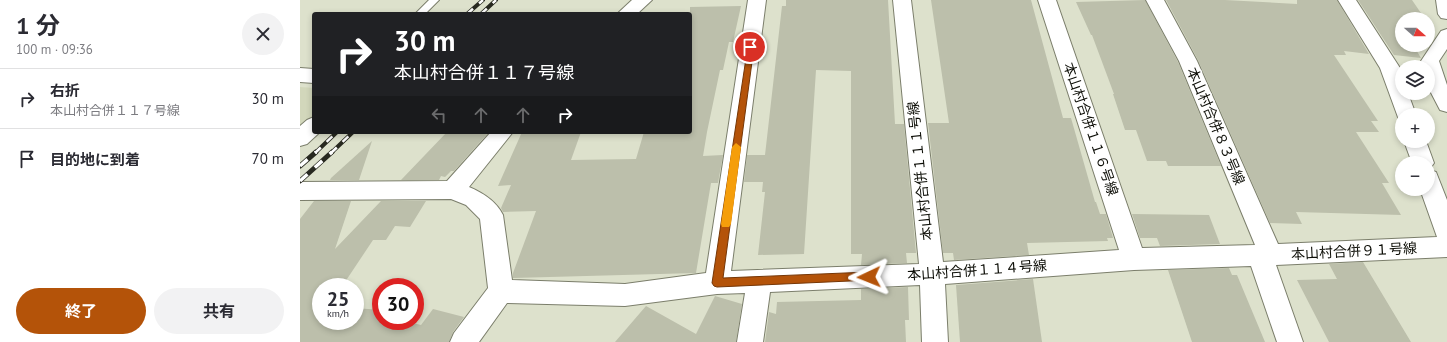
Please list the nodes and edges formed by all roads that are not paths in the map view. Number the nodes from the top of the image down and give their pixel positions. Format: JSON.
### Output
{"nodes":[{"id":1,"x":434,"y":0,"type":"edge"},
{"id":2,"x":644,"y":0,"type":"edge"},
{"id":3,"x":757,"y":0,"type":"edge"},
{"id":4,"x":902,"y":0,"type":"edge"},
{"id":5,"x":1047,"y":0,"type":"edge"},
{"id":6,"x":1155,"y":0,"type":"edge"},
{"id":7,"x":1347,"y":0,"type":"edge"},
{"id":8,"x":1445,"y":0,"type":"edge"},
{"id":9,"x":422,"y":12,"type":"edge"},
{"id":10,"x":629,"y":12,"type":"edge"},
{"id":11,"x":1447,"y":14,"type":"edge"},
{"id":12,"x":1445,"y":43,"type":"edge"},
{"id":13,"x":300,"y":75,"type":"edge"},
{"id":14,"x":312,"y":76,"type":"edge"},
{"id":15,"x":1447,"y":104,"type":"edge"},
{"id":16,"x":1404,"y":108,"type":"edge"},
{"id":17,"x":312,"y":127,"type":"edge"},
{"id":18,"x":501,"y":134,"type":"edge"},
{"id":19,"x":300,"y":138,"type":"edge"},
{"id":20,"x":454,"y":190,"type":"junction"},
{"id":21,"x":300,"y":191,"type":"edge"},
{"id":22,"x":1434,"y":196,"type":"edge"},
{"id":23,"x":1447,"y":234,"type":"edge"},
{"id":24,"x":1447,"y":247,"type":"edge"},
{"id":25,"x":1266,"y":255,"type":"junction"},
{"id":26,"x":1134,"y":259,"type":"junction"},
{"id":27,"x":932,"y":274,"type":"junction"},
{"id":28,"x":759,"y":281,"type":"junction"},
{"id":29,"x":717,"y":283,"type":"junction"},
{"id":30,"x":502,"y":291,"type":"junction"},
{"id":31,"x":463,"y":342,"type":"edge"},
{"id":32,"x":750,"y":342,"type":"edge"},
{"id":33,"x":935,"y":342,"type":"edge"},
{"id":34,"x":1290,"y":342,"type":"edge"}],
"edges":[{"from":1,"to":9,"type":"lane"},
{"from":2,"to":10,"type":"street"},
{"from":3,"to":29,"type":"street"},
{"from":4,"to":27,"type":"street","name":"本山村合併１１１号線"},
{"from":5,"to":26,"type":"street","name":"本山村合併１１６号線"},
{"from":6,"to":25,"type":"street","name":"本山村合併８３号線"},
{"from":7,"to":16,"type":"street"},
{"from":8,"to":11,"type":"street"},
{"from":12,"to":15,"type":"street"},
{"from":13,"to":14,"type":"street"},
{"from":17,"to":19,"type":"street"},
{"from":18,"to":20,"type":"street"},
{"from":20,"to":21,"type":"street"},
{"from":20,"to":30,"type":"street"},
{"from":22,"to":23,"type":"street"},
{"from":24,"to":25,"type":"street","name":"本山村合併９１号線"},
{"from":25,"to":26,"type":"street","name":"本山村合併１１４号線"},
{"from":25,"to":34,"type":"street","name":"本山村合併８３号線"},
{"from":26,"to":27,"type":"street","name":"本山村合併１１４号線"},
{"from":27,"to":28,"type":"street","name":"本山村合併１１４号線"},
{"from":27,"to":33,"type":"street","name":"本山村合併１１１号線"},
{"from":28,"to":29,"type":"street","name":"本山村合併１１４号線"},
{"from":28,"to":32,"type":"street"},
{"from":29,"to":30,"type":"street","name":"本山村合併１１４号線"},
{"from":30,"to":31,"type":"street"}]}
